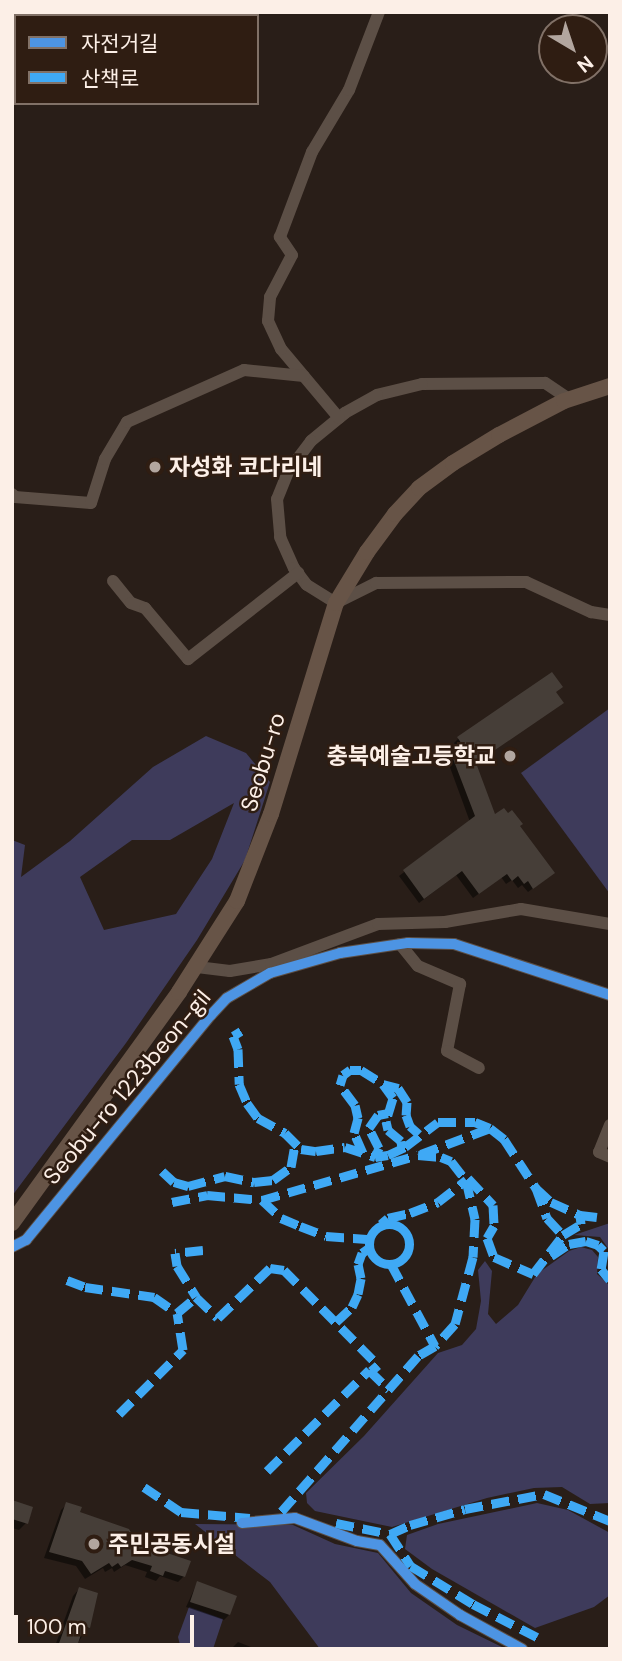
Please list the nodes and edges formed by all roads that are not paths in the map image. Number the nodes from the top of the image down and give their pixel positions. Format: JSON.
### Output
{"nodes":[{"id":1,"x":379,"y":12,"type":"edge"},
{"id":2,"x":304,"y":376,"type":"junction"},
{"id":3,"x":610,"y":386,"type":"edge"},
{"id":4,"x":569,"y":399,"type":"junction"},
{"id":5,"x":339,"y":418,"type":"junction"},
{"id":6,"x":12,"y":494,"type":"edge"},
{"id":7,"x":298,"y":573,"type":"junction"},
{"id":8,"x":113,"y":581,"type":"dead end"},
{"id":9,"x":336,"y":603,"type":"junction"},
{"id":10,"x":610,"y":615,"type":"edge"},
{"id":11,"x":610,"y":924,"type":"edge"},
{"id":12,"x":334,"y":939,"type":"junction"},
{"id":13,"x":400,"y":944,"type":"junction"},
{"id":14,"x":337,"y":954,"type":"junction"},
{"id":15,"x":197,"y":967,"type":"junction"},
{"id":16,"x":610,"y":995,"type":"edge"},
{"id":17,"x":479,"y":1068,"type":"dead end"},
{"id":18,"x":610,"y":1125,"type":"edge"},
{"id":19,"x":610,"y":1157,"type":"edge"},
{"id":20,"x":12,"y":1223,"type":"edge"},
{"id":21,"x":12,"y":1247,"type":"edge"},
{"id":22,"x":242,"y":1523,"type":"dead end"},
{"id":23,"x":522,"y":1649,"type":"edge"}],
"edges":[{"from":1,"to":2,"type":"street"},
{"from":2,"to":5,"type":"street"},
{"from":2,"to":6,"type":"street"},
{"from":3,"to":4,"type":"main road","name":"Seobu-ro"},
{"from":4,"to":5,"type":"street"},
{"from":4,"to":9,"type":"main road","name":"Seobu-ro"},
{"from":5,"to":7,"type":"street"},
{"from":7,"to":8,"type":"street"},
{"from":7,"to":9,"type":"street"},
{"from":9,"to":10,"type":"street"},
{"from":9,"to":15,"type":"main road","name":"Seobu-ro"},
{"from":11,"to":12,"type":"street"},
{"from":12,"to":14,"type":"street"},
{"from":12,"to":15,"type":"street"},
{"from":13,"to":14,"type":"street","name":"Seobu-ro 1223beon-gil"},
{"from":13,"to":16,"type":"street","name":"Seobu-ro 1223beon-gil"},
{"from":13,"to":17,"type":"street"},
{"from":14,"to":21,"type":"street","name":"Seobu-ro 1223beon-gil"},
{"from":15,"to":20,"type":"main road","name":"Seobu-ro"},
{"from":18,"to":19,"type":"street"},
{"from":22,"to":23,"type":"street"}]}
